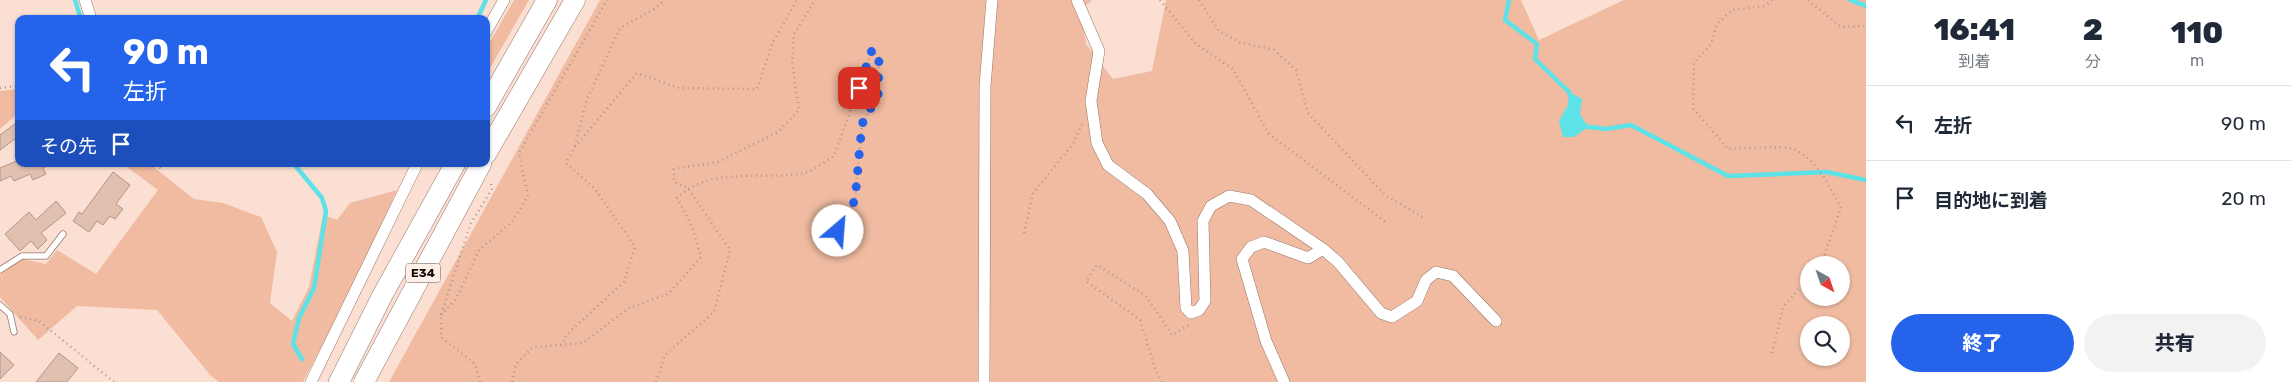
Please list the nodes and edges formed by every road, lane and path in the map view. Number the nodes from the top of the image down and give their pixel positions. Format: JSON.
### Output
{"nodes":[{"id":1,"x":85,"y":0,"type":"edge"},
{"id":2,"x":504,"y":0,"type":"edge"},
{"id":3,"x":546,"y":0,"type":"edge"},
{"id":4,"x":575,"y":0,"type":"edge"},
{"id":5,"x":607,"y":0,"type":"edge"},
{"id":6,"x":665,"y":0,"type":"edge"},
{"id":7,"x":797,"y":0,"type":"edge"},
{"id":8,"x":815,"y":0,"type":"edge"},
{"id":9,"x":992,"y":0,"type":"edge"},
{"id":10,"x":1077,"y":0,"type":"edge"},
{"id":11,"x":1160,"y":0,"type":"edge"},
{"id":12,"x":1199,"y":0,"type":"edge"},
{"id":13,"x":1772,"y":0,"type":"edge"},
{"id":14,"x":1808,"y":0,"type":"edge"},
{"id":15,"x":90,"y":15,"type":"edge"},
{"id":16,"x":490,"y":25,"type":"edge"},
{"id":17,"x":1866,"y":26,"type":"edge"},
{"id":18,"x":15,"y":86,"type":"edge"},
{"id":19,"x":0,"y":88,"type":"edge"},
{"id":20,"x":490,"y":101,"type":"edge"},
{"id":21,"x":1091,"y":101,"type":"junction"},
{"id":22,"x":490,"y":147,"type":"edge"},
{"id":23,"x":574,"y":148,"type":"junction"},
{"id":24,"x":159,"y":167,"type":"edge"},
{"id":25,"x":416,"y":167,"type":"edge"},
{"id":26,"x":453,"y":167,"type":"edge"},
{"id":27,"x":162,"y":170,"type":"dead end"},
{"id":28,"x":485,"y":171,"type":"edge"},
{"id":29,"x":688,"y":188,"type":"junction"},
{"id":30,"x":1426,"y":219,"type":"dead end"},
{"id":31,"x":1387,"y":223,"type":"dead end"},
{"id":32,"x":838,"y":231,"type":"dead end"},
{"id":33,"x":1024,"y":233,"type":"dead end"},
{"id":34,"x":63,"y":234,"type":"dead end"},
{"id":35,"x":1323,"y":249,"type":"junction"},
{"id":36,"x":1824,"y":256,"type":"edge"},
{"id":37,"x":0,"y":270,"type":"edge"},
{"id":38,"x":1800,"y":288,"type":"edge"},
{"id":39,"x":0,"y":304,"type":"edge"},
{"id":40,"x":1191,"y":313,"type":"junction"},
{"id":41,"x":10,"y":314,"type":"junction"},
{"id":42,"x":442,"y":315,"type":"junction"},
{"id":43,"x":1496,"y":321,"type":"dead end"},
{"id":44,"x":14,"y":332,"type":"dead end"},
{"id":45,"x":561,"y":346,"type":"junction"},
{"id":46,"x":1772,"y":353,"type":"dead end"},
{"id":47,"x":114,"y":382,"type":"edge"},
{"id":48,"x":311,"y":382,"type":"edge"},
{"id":49,"x":339,"y":382,"type":"edge"},
{"id":50,"x":364,"y":382,"type":"edge"},
{"id":51,"x":480,"y":382,"type":"edge"},
{"id":52,"x":512,"y":382,"type":"edge"},
{"id":53,"x":656,"y":382,"type":"edge"},
{"id":54,"x":984,"y":382,"type":"edge"},
{"id":55,"x":1162,"y":382,"type":"edge"},
{"id":56,"x":1284,"y":382,"type":"edge"}],
"edges":[{"from":1,"to":15,"type":"street"},
{"from":2,"to":16,"type":"street"},
{"from":3,"to":20,"type":"highway"},
{"from":4,"to":22,"type":"highway"},
{"from":5,"to":42,"type":"path"},
{"from":6,"to":23,"type":"path"},
{"from":7,"to":23,"type":"path"},
{"from":8,"to":29,"type":"path"},
{"from":9,"to":54,"type":"street"},
{"from":10,"to":21,"type":"street"},
{"from":11,"to":31,"type":"path"},
{"from":12,"to":30,"type":"path"},
{"from":13,"to":36,"type":"path"},
{"from":14,"to":17,"type":"path"},
{"from":18,"to":19,"type":"path"},
{"from":21,"to":33,"type":"path"},
{"from":21,"to":40,"type":"street"},
{"from":23,"to":45,"type":"path"},
{"from":24,"to":27,"type":"path"},
{"from":25,"to":48,"type":"street"},
{"from":26,"to":49,"type":"highway","number":"E34"},
{"from":28,"to":42,"type":"path"},
{"from":28,"to":50,"type":"highway","number":"E34"},
{"from":29,"to":32,"type":"path"},
{"from":29,"to":45,"type":"path"},
{"from":29,"to":53,"type":"path"},
{"from":34,"to":37,"type":"lane"},
{"from":35,"to":40,"type":"street"},
{"from":35,"to":43,"type":"street"},
{"from":35,"to":56,"type":"street"},
{"from":38,"to":46,"type":"path"},
{"from":39,"to":41,"type":"lane"},
{"from":40,"to":55,"type":"path"},
{"from":41,"to":44,"type":"lane"},
{"from":41,"to":47,"type":"path"},
{"from":42,"to":51,"type":"path"},
{"from":45,"to":52,"type":"path"}]}
